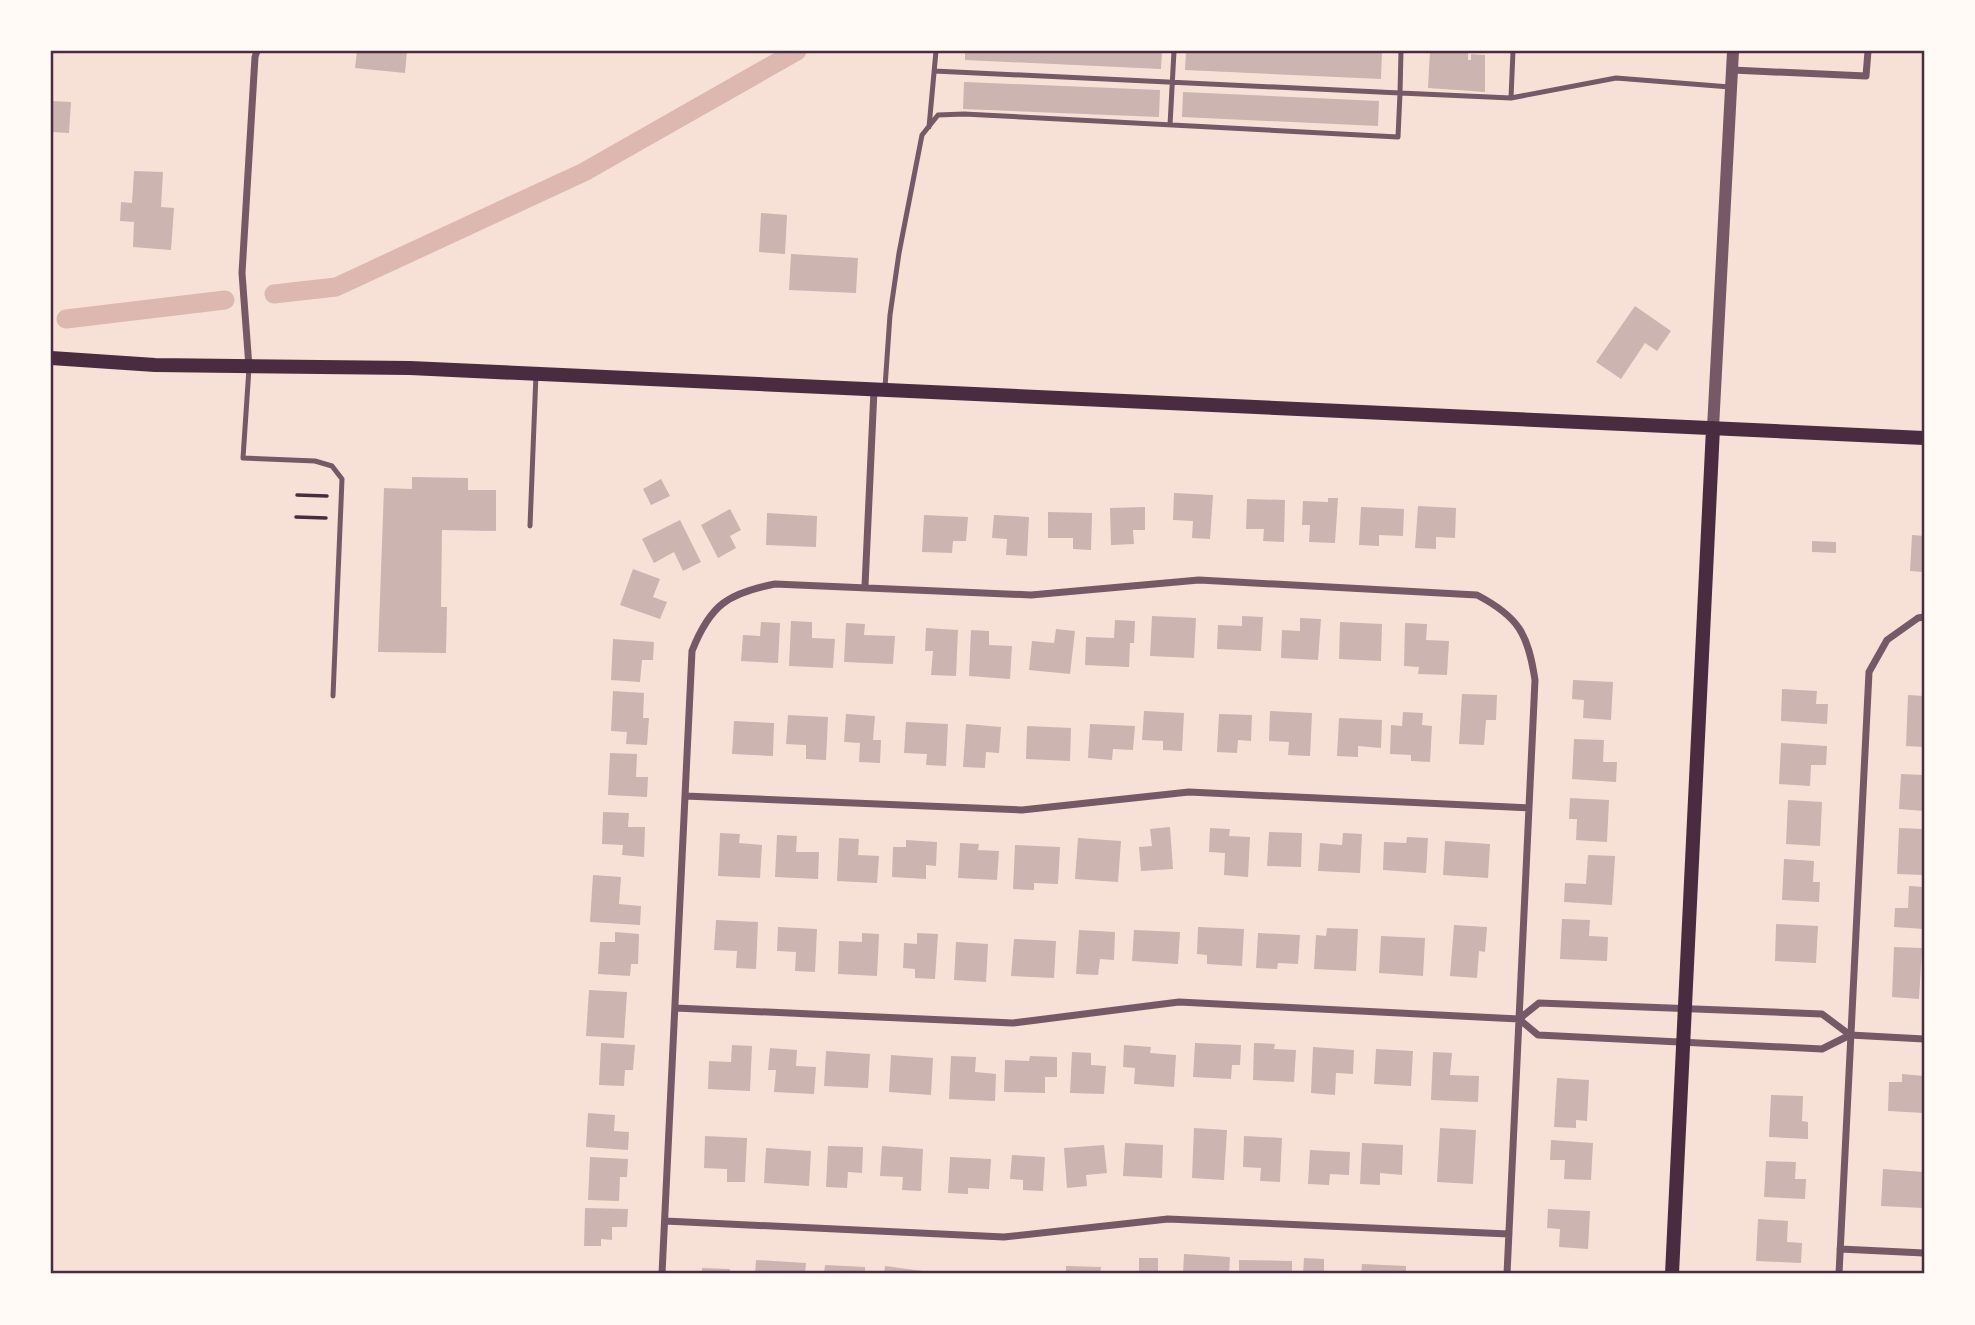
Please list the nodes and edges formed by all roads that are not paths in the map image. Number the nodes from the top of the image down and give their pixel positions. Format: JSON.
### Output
{"nodes":[{"id":1,"x":257,"y":51,"type":"edge"},
{"id":2,"x":936,"y":51,"type":"edge"},
{"id":3,"x":1174,"y":51,"type":"edge"},
{"id":4,"x":1401,"y":51,"type":"edge"},
{"id":5,"x":1513,"y":51,"type":"edge"},
{"id":6,"x":1733,"y":51,"type":"edge"},
{"id":7,"x":1868,"y":51,"type":"edge"},
{"id":8,"x":1732,"y":70,"type":"junction"},
{"id":9,"x":934,"y":71,"type":"junction"},
{"id":10,"x":1172,"y":82,"type":"junction"},
{"id":11,"x":1731,"y":87,"type":"junction"},
{"id":12,"x":1400,"y":93,"type":"junction"},
{"id":13,"x":1511,"y":98,"type":"junction"},
{"id":14,"x":1170,"y":125,"type":"junction"},
{"id":15,"x":929,"y":127,"type":"junction"},
{"id":16,"x":51,"y":358,"type":"edge"},
{"id":17,"x":249,"y":367,"type":"junction"},
{"id":18,"x":536,"y":374,"type":"junction"},
{"id":19,"x":880,"y":390,"type":"junction"},
{"id":20,"x":1713,"y":428,"type":"junction"},
{"id":21,"x":1924,"y":438,"type":"edge"},
{"id":22,"x":530,"y":526,"type":"dead end"},
{"id":23,"x":865,"y":586,"type":"junction"},
{"id":24,"x":1921,"y":617,"type":"edge"},
{"id":25,"x":333,"y":696,"type":"dead end"},
{"id":26,"x":685,"y":796,"type":"junction"},
{"id":27,"x":1529,"y":808,"type":"junction"},
{"id":28,"x":675,"y":1008,"type":"junction"},
{"id":29,"x":1683,"y":1009,"type":"junction"},
{"id":30,"x":1519,"y":1018,"type":"junction"},
{"id":31,"x":1850,"y":1035,"type":"junction"},
{"id":32,"x":1924,"y":1039,"type":"edge"},
{"id":33,"x":1683,"y":1042,"type":"junction"},
{"id":34,"x":665,"y":1221,"type":"junction"},
{"id":35,"x":1509,"y":1234,"type":"junction"},
{"id":36,"x":1840,"y":1249,"type":"junction"},
{"id":37,"x":1924,"y":1253,"type":"edge"},
{"id":38,"x":662,"y":1274,"type":"edge"},
{"id":39,"x":1507,"y":1274,"type":"edge"},
{"id":40,"x":1672,"y":1274,"type":"edge"},
{"id":41,"x":1839,"y":1274,"type":"edge"}],
"edges":[{"from":1,"to":17,"type":"street"},
{"from":2,"to":9,"type":"lane"},
{"from":3,"to":10,"type":"lane"},
{"from":4,"to":12,"type":"lane"},
{"from":5,"to":13,"type":"lane"},
{"from":6,"to":8,"type":"street"},
{"from":7,"to":8,"type":"street"},
{"from":8,"to":11,"type":"street"},
{"from":9,"to":10,"type":"lane"},
{"from":9,"to":15,"type":"lane"},
{"from":10,"to":12,"type":"lane"},
{"from":10,"to":14,"type":"lane"},
{"from":11,"to":13,"type":"lane"},
{"from":11,"to":20,"type":"street"},
{"from":12,"to":13,"type":"lane"},
{"from":12,"to":14,"type":"lane"},
{"from":14,"to":15,"type":"lane"},
{"from":15,"to":19,"type":"lane"},
{"from":16,"to":17,"type":"main road"},
{"from":17,"to":18,"type":"main road"},
{"from":17,"to":25,"type":"lane"},
{"from":18,"to":19,"type":"main road"},
{"from":18,"to":22,"type":"lane"},
{"from":19,"to":20,"type":"main road"},
{"from":19,"to":23,"type":"street"},
{"from":20,"to":21,"type":"main road"},
{"from":20,"to":29,"type":"main road"},
{"from":23,"to":26,"type":"street"},
{"from":23,"to":27,"type":"street"},
{"from":24,"to":31,"type":"street"},
{"from":26,"to":27,"type":"street"},
{"from":26,"to":28,"type":"street"},
{"from":27,"to":30,"type":"street"},
{"from":28,"to":30,"type":"street"},
{"from":28,"to":34,"type":"street"},
{"from":29,"to":30,"type":"street"},
{"from":29,"to":31,"type":"street"},
{"from":29,"to":33,"type":"main road"},
{"from":30,"to":33,"type":"street"},
{"from":30,"to":35,"type":"street"},
{"from":31,"to":32,"type":"street"},
{"from":31,"to":33,"type":"street"},
{"from":31,"to":36,"type":"street"},
{"from":33,"to":40,"type":"main road"},
{"from":34,"to":35,"type":"street"},
{"from":34,"to":38,"type":"street"},
{"from":35,"to":39,"type":"street"},
{"from":36,"to":37,"type":"street"},
{"from":36,"to":41,"type":"street"}]}
